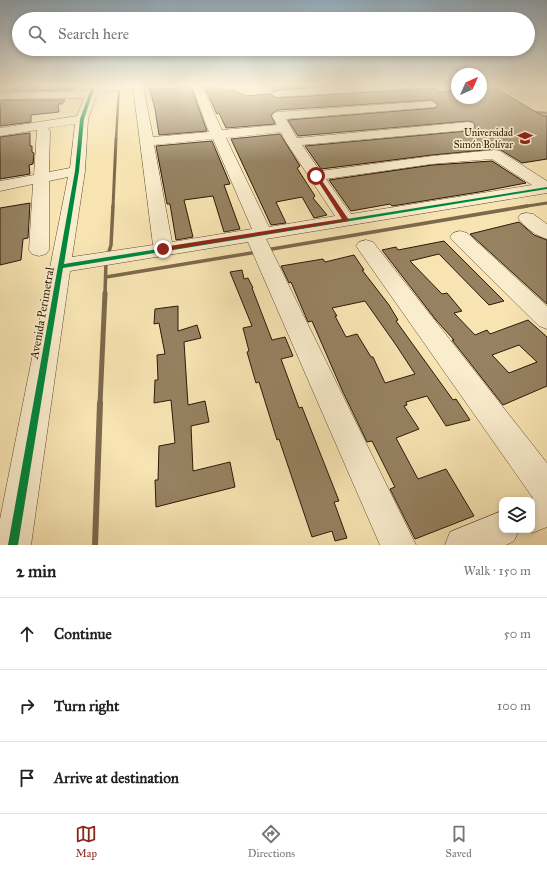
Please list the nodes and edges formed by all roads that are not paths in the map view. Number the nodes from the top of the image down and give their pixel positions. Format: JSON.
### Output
{"nodes":[{"id":1,"x":86,"y":111,"type":"edge"},
{"id":2,"x":142,"y":111,"type":"edge"},
{"id":3,"x":208,"y":111,"type":"edge"},
{"id":4,"x":342,"y":111,"type":"edge"},
{"id":5,"x":82,"y":119,"type":"junction"},
{"id":6,"x":468,"y":126,"type":"dead end"},
{"id":7,"x":284,"y":128,"type":"junction"},
{"id":8,"x":43,"y":131,"type":"dead end"},
{"id":9,"x":0,"y":132,"type":"edge"},
{"id":10,"x":217,"y":134,"type":"junction"},
{"id":11,"x":146,"y":142,"type":"junction"},
{"id":12,"x":293,"y":142,"type":"junction"},
{"id":13,"x":77,"y":172,"type":"junction"},
{"id":14,"x":316,"y":176,"type":"junction"},
{"id":15,"x":42,"y":178,"type":"junction"},
{"id":16,"x":0,"y":186,"type":"edge"},
{"id":17,"x":527,"y":218,"type":"dead end"},
{"id":18,"x":346,"y":220,"type":"junction"},
{"id":19,"x":547,"y":233,"type":"edge"},
{"id":20,"x":257,"y":236,"type":"junction"},
{"id":21,"x":460,"y":237,"type":"dead end"},
{"id":22,"x":366,"y":246,"type":"dead end"},
{"id":23,"x":163,"y":249,"type":"junction"},
{"id":24,"x":39,"y":250,"type":"dead end"},
{"id":25,"x":61,"y":266,"type":"junction"},
{"id":26,"x":547,"y":320,"type":"edge"},
{"id":27,"x":547,"y":490,"type":"edge"},
{"id":28,"x":547,"y":510,"type":"edge"},
{"id":29,"x":535,"y":515,"type":"edge"},
{"id":30,"x":499,"y":530,"type":"edge"},
{"id":31,"x":14,"y":545,"type":"edge"},
{"id":32,"x":398,"y":545,"type":"edge"},
{"id":33,"x":463,"y":545,"type":"edge"}],
"edges":[{"from":1,"to":5,"type":"street","name":"Avenida Perimetral"},
{"from":2,"to":11,"type":"street"},
{"from":3,"to":10,"type":"street"},
{"from":4,"to":7,"type":"street"},
{"from":5,"to":9,"type":"street"},
{"from":5,"to":13,"type":"street","name":"Avenida Perimetral"},
{"from":6,"to":12,"type":"street"},
{"from":7,"to":10,"type":"street"},
{"from":7,"to":12,"type":"street"},
{"from":8,"to":15,"type":"street"},
{"from":10,"to":11,"type":"street"},
{"from":10,"to":20,"type":"street"},
{"from":11,"to":23,"type":"street"},
{"from":12,"to":14,"type":"street"},
{"from":13,"to":15,"type":"street"},
{"from":13,"to":25,"type":"street","name":"Avenida Perimetral"},
{"from":14,"to":18,"type":"street"},
{"from":14,"to":18,"type":"street"},
{"from":15,"to":16,"type":"street"},
{"from":15,"to":24,"type":"street"},
{"from":17,"to":19,"type":"street"},
{"from":18,"to":20,"type":"street"},
{"from":20,"to":23,"type":"street"},
{"from":20,"to":32,"type":"street"},
{"from":21,"to":26,"type":"street"},
{"from":22,"to":27,"type":"street"},
{"from":23,"to":25,"type":"street"},
{"from":25,"to":31,"type":"street","name":"Avenida Perimetral"},
{"from":28,"to":29,"type":"street"},
{"from":30,"to":33,"type":"street"}]}
